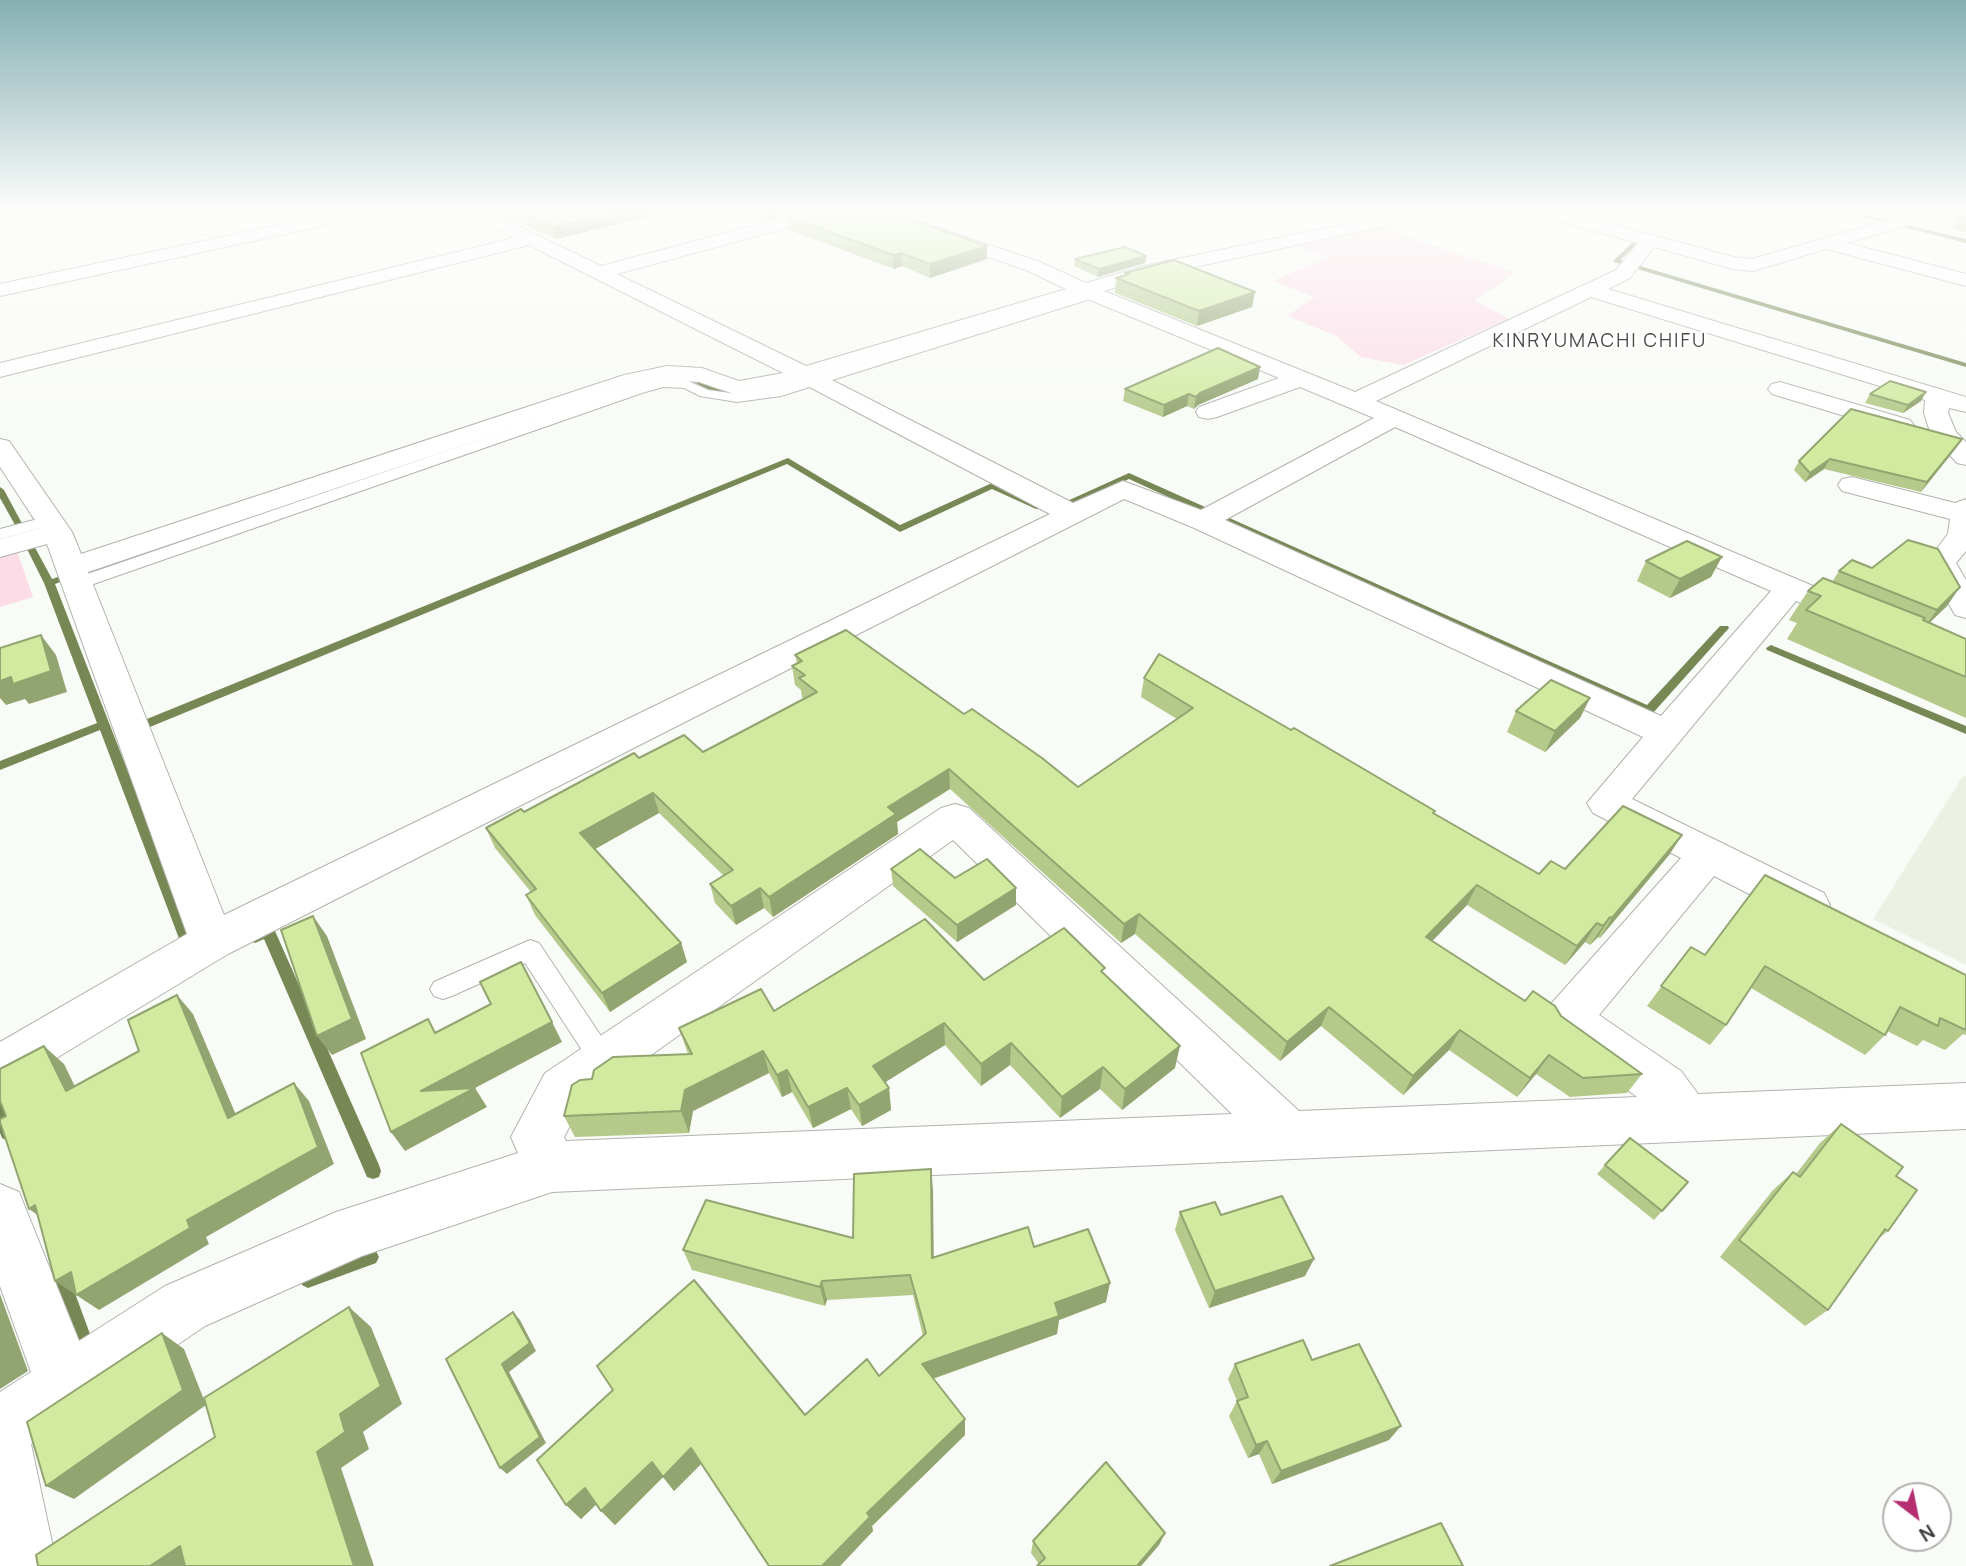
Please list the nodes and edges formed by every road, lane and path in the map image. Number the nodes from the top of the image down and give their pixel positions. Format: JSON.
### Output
{"nodes":[{"id":1,"x":32,"y":283,"type":"edge"},
{"id":2,"x":352,"y":283,"type":"edge"},
{"id":3,"x":623,"y":283,"type":"edge"},
{"id":4,"x":1071,"y":283,"type":"edge"},
{"id":5,"x":1114,"y":283,"type":"edge"},
{"id":6,"x":1604,"y":283,"type":"edge"},
{"id":7,"x":0,"y":290,"type":"edge"},
{"id":8,"x":1590,"y":290,"type":"junction"},
{"id":9,"x":1090,"y":292,"type":"junction"},
{"id":10,"x":0,"y":370,"type":"edge"},
{"id":11,"x":810,"y":378,"type":"junction"},
{"id":12,"x":1301,"y":378,"type":"junction"},
{"id":13,"x":1780,"y":389,"type":"dead end"},
{"id":14,"x":1938,"y":397,"type":"junction"},
{"id":15,"x":1356,"y":401,"type":"junction"},
{"id":16,"x":1966,"y":405,"type":"edge"},
{"id":17,"x":1208,"y":412,"type":"dead end"},
{"id":18,"x":1393,"y":418,"type":"junction"},
{"id":19,"x":1944,"y":435,"type":"junction"},
{"id":20,"x":0,"y":447,"type":"edge"},
{"id":21,"x":1966,"y":457,"type":"edge"},
{"id":22,"x":1852,"y":485,"type":"dead end"},
{"id":23,"x":1965,"y":511,"type":"edge"},
{"id":24,"x":1070,"y":513,"type":"junction"},
{"id":25,"x":1202,"y":521,"type":"junction"},
{"id":26,"x":27,"y":534,"type":"edge"},
{"id":27,"x":73,"y":576,"type":"junction"},
{"id":28,"x":1791,"y":587,"type":"junction"},
{"id":29,"x":1966,"y":608,"type":"edge"},
{"id":30,"x":1882,"y":627,"type":"edge"},
{"id":31,"x":1666,"y":733,"type":"junction"},
{"id":32,"x":1708,"y":855,"type":"junction"},
{"id":33,"x":1843,"y":922,"type":"edge"},
{"id":34,"x":212,"y":941,"type":"junction"},
{"id":35,"x":443,"y":989,"type":"dead end"},
{"id":36,"x":604,"y":1062,"type":"junction"},
{"id":37,"x":0,"y":1067,"type":"edge"},
{"id":38,"x":1966,"y":1106,"type":"edge"},
{"id":39,"x":1685,"y":1118,"type":"junction"},
{"id":40,"x":1289,"y":1135,"type":"junction"},
{"id":41,"x":552,"y":1167,"type":"junction"},
{"id":42,"x":0,"y":1211,"type":"edge"},
{"id":43,"x":66,"y":1385,"type":"junction"},
{"id":44,"x":0,"y":1428,"type":"edge"},
{"id":45,"x":0,"y":1443,"type":"edge"},
{"id":46,"x":23,"y":1566,"type":"edge"}],
"edges":[{"from":1,"to":7,"type":"street"},
{"from":2,"to":10,"type":"street"},
{"from":3,"to":11,"type":"street"},
{"from":4,"to":9,"type":"street"},
{"from":5,"to":9,"type":"street"},
{"from":6,"to":8,"type":"street"},
{"from":8,"to":14,"type":"street"},
{"from":8,"to":15,"type":"street"},
{"from":9,"to":11,"type":"street"},
{"from":9,"to":12,"type":"street"},
{"from":11,"to":24,"type":"street"},
{"from":11,"to":27,"type":"street"},
{"from":12,"to":15,"type":"street"},
{"from":12,"to":17,"type":"street"},
{"from":13,"to":19,"type":"street"},
{"from":14,"to":16,"type":"street"},
{"from":14,"to":19,"type":"street"},
{"from":15,"to":18,"type":"street"},
{"from":18,"to":25,"type":"street"},
{"from":18,"to":28,"type":"street"},
{"from":19,"to":21,"type":"street"},
{"from":20,"to":26,"type":"street"},
{"from":22,"to":23,"type":"street"},
{"from":23,"to":29,"type":"street"},
{"from":24,"to":25,"type":"street"},
{"from":24,"to":34,"type":"street"},
{"from":25,"to":31,"type":"street"},
{"from":26,"to":27,"type":"street"},
{"from":27,"to":34,"type":"street"},
{"from":28,"to":30,"type":"street"},
{"from":28,"to":31,"type":"street"},
{"from":31,"to":32,"type":"street"},
{"from":32,"to":33,"type":"street"},
{"from":32,"to":39,"type":"street"},
{"from":34,"to":37,"type":"street"},
{"from":35,"to":36,"type":"lane"},
{"from":36,"to":40,"type":"street"},
{"from":36,"to":41,"type":"street"},
{"from":38,"to":39,"type":"street"},
{"from":39,"to":40,"type":"street"},
{"from":40,"to":41,"type":"street"},
{"from":41,"to":43,"type":"street"},
{"from":42,"to":43,"type":"street"},
{"from":43,"to":44,"type":"street"},
{"from":45,"to":46,"type":"street"}]}
